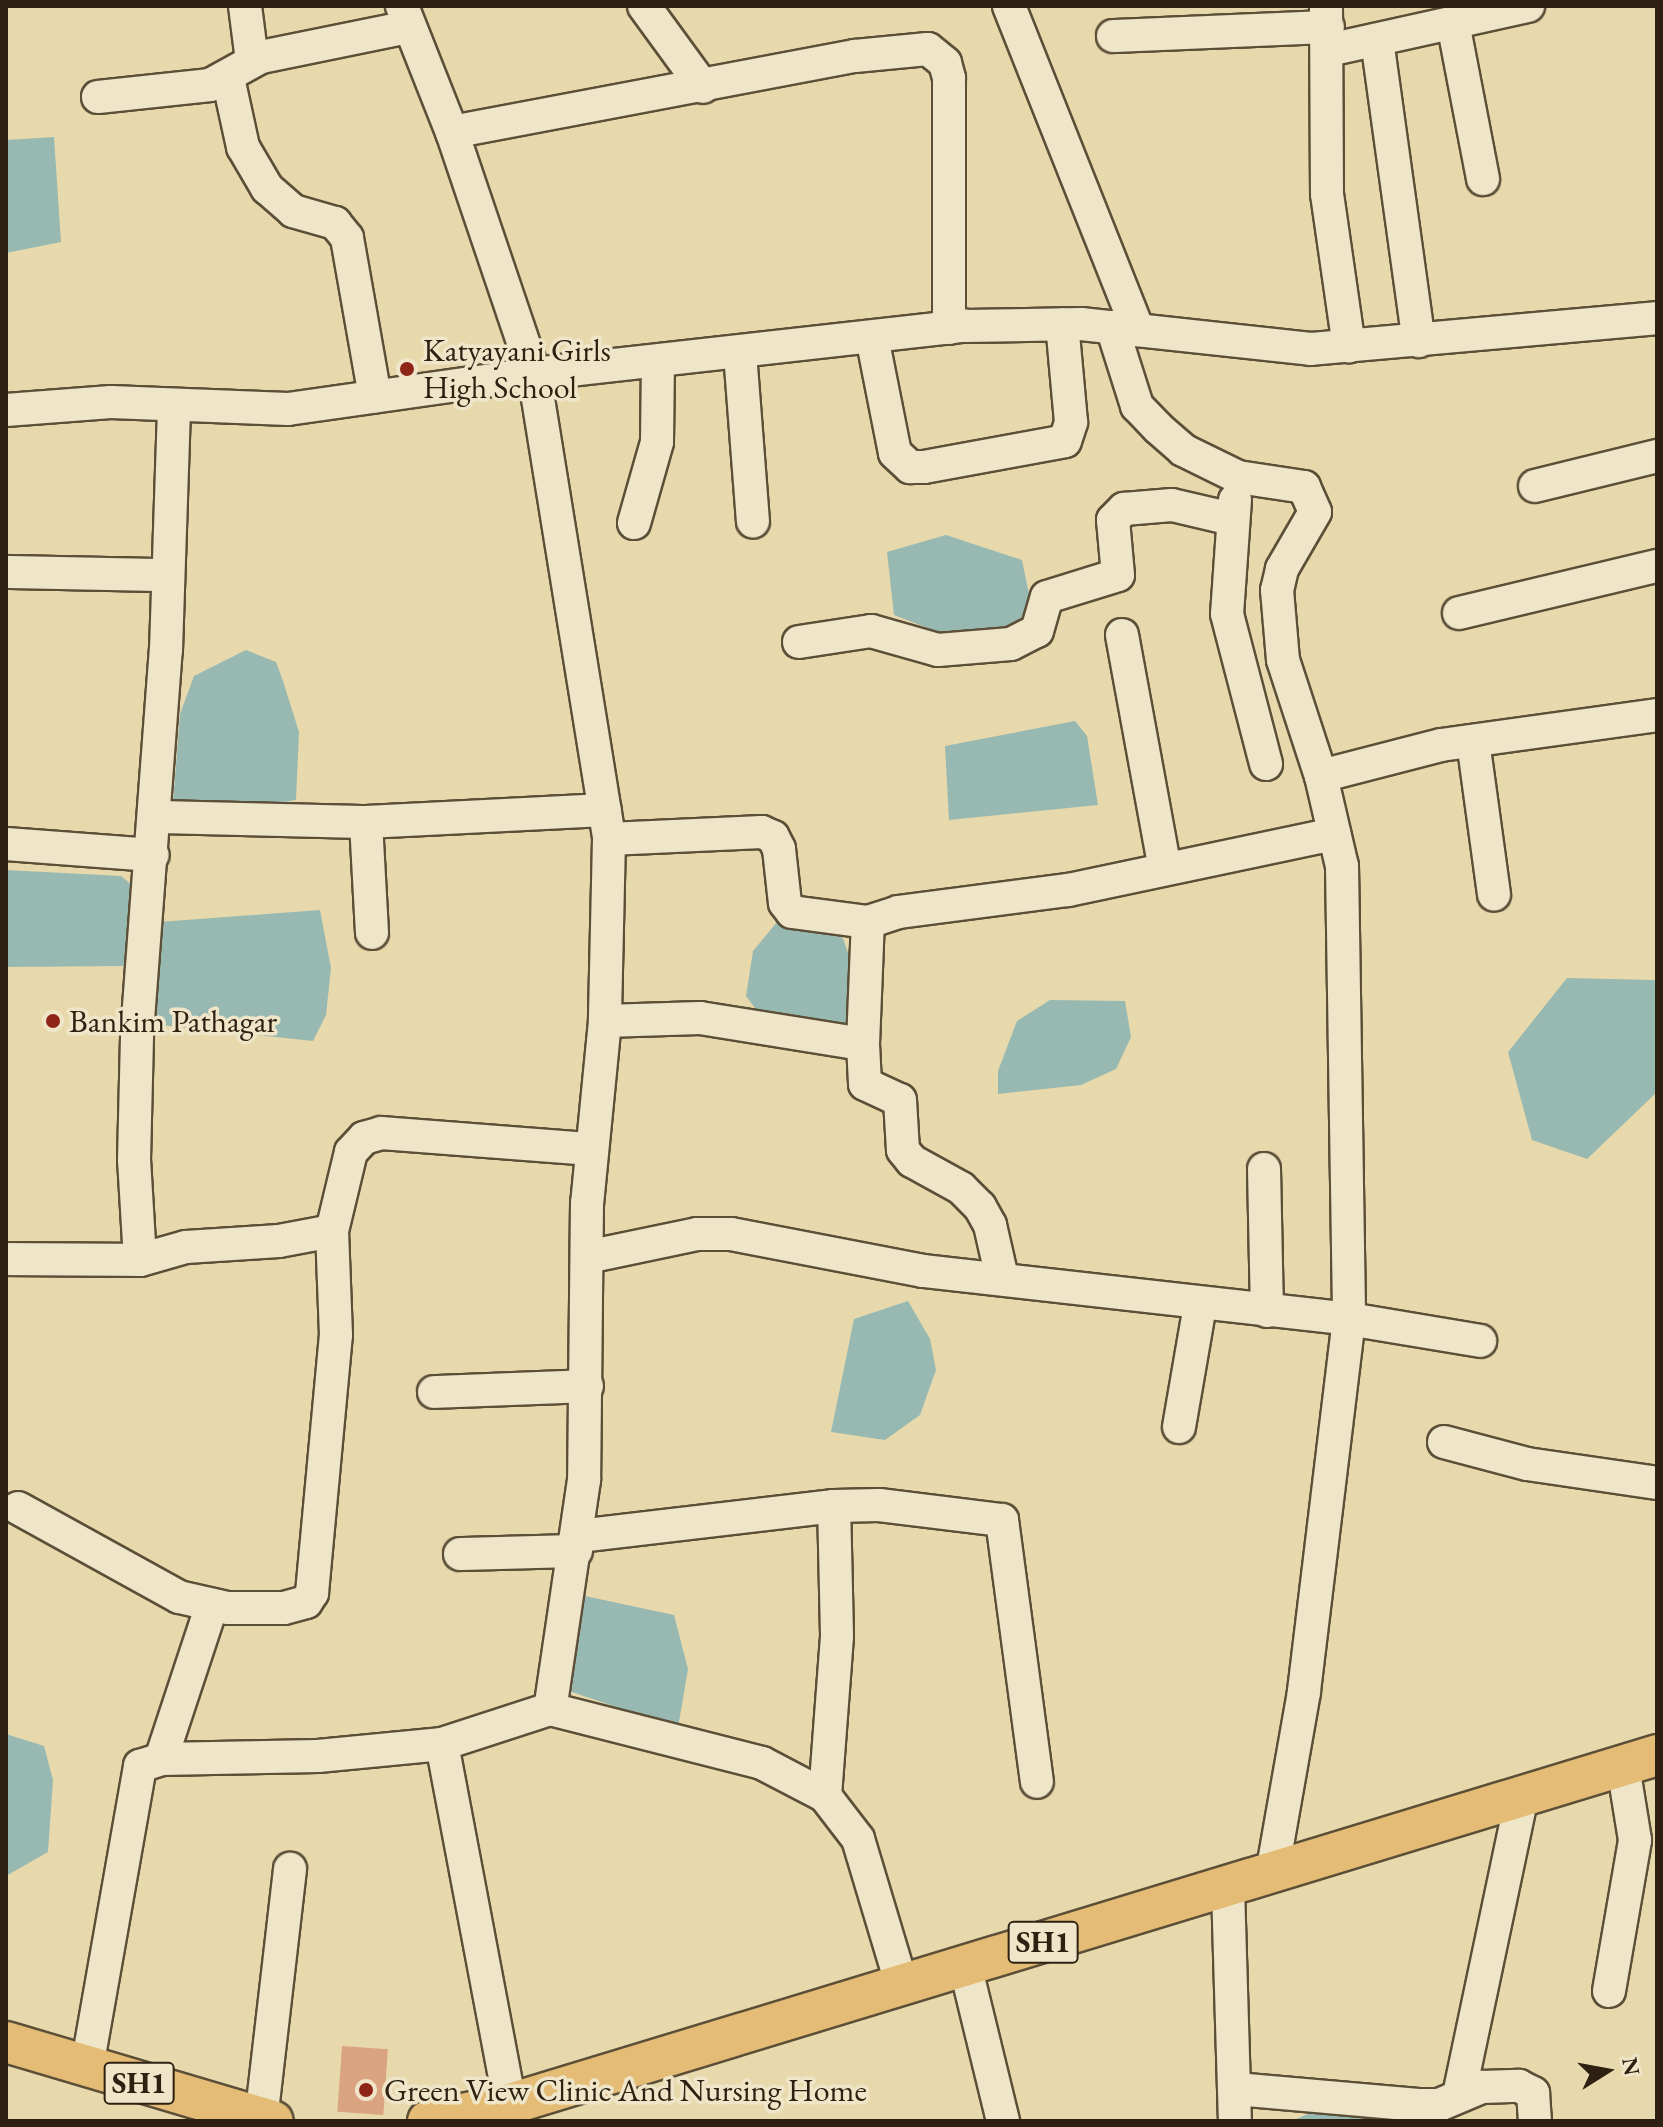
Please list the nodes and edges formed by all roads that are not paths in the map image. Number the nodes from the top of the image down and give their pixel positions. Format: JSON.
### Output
{"nodes":[{"id":1,"x":245,"y":6,"type":"edge"},
{"id":2,"x":644,"y":6,"type":"edge"},
{"id":3,"x":1009,"y":6,"type":"edge"},
{"id":4,"x":1528,"y":6,"type":"edge"},
{"id":5,"x":405,"y":16,"type":"edge"},
{"id":6,"x":1453,"y":23,"type":"junction"},
{"id":7,"x":1328,"y":28,"type":"edge"},
{"id":8,"x":1113,"y":36,"type":"dead end"},
{"id":9,"x":1377,"y":40,"type":"junction"},
{"id":10,"x":240,"y":70,"type":"junction"},
{"id":11,"x":703,"y":87,"type":"junction"},
{"id":12,"x":98,"y":97,"type":"dead end"},
{"id":13,"x":452,"y":132,"type":"junction"},
{"id":14,"x":1483,"y":179,"type":"dead end"},
{"id":15,"x":1657,"y":318,"type":"edge"},
{"id":16,"x":1062,"y":324,"type":"junction"},
{"id":17,"x":949,"y":328,"type":"junction"},
{"id":18,"x":1125,"y":329,"type":"junction"},
{"id":19,"x":872,"y":337,"type":"junction"},
{"id":20,"x":1419,"y":341,"type":"junction"},
{"id":21,"x":1349,"y":346,"type":"junction"},
{"id":22,"x":740,"y":353,"type":"junction"},
{"id":23,"x":658,"y":361,"type":"junction"},
{"id":24,"x":534,"y":374,"type":"junction"},
{"id":25,"x":375,"y":397,"type":"junction"},
{"id":26,"x":174,"y":406,"type":"junction"},
{"id":27,"x":6,"y":410,"type":"edge"},
{"id":28,"x":1657,"y":456,"type":"edge"},
{"id":29,"x":1238,"y":477,"type":"junction"},
{"id":30,"x":1535,"y":486,"type":"dead end"},
{"id":31,"x":1232,"y":519,"type":"junction"},
{"id":32,"x":753,"y":521,"type":"dead end"},
{"id":33,"x":634,"y":523,"type":"dead end"},
{"id":34,"x":1657,"y":566,"type":"edge"},
{"id":35,"x":6,"y":572,"type":"edge"},
{"id":36,"x":166,"y":575,"type":"junction"},
{"id":37,"x":1459,"y":613,"type":"dead end"},
{"id":38,"x":1122,"y":635,"type":"dead end"},
{"id":39,"x":799,"y":642,"type":"dead end"},
{"id":40,"x":1657,"y":715,"type":"edge"},
{"id":41,"x":1473,"y":741,"type":"junction"},
{"id":42,"x":1266,"y":764,"type":"dead end"},
{"id":43,"x":1321,"y":776,"type":"junction"},
{"id":44,"x":156,"y":817,"type":"junction"},
{"id":45,"x":366,"y":822,"type":"junction"},
{"id":46,"x":607,"y":824,"type":"junction"},
{"id":47,"x":1334,"y":834,"type":"junction"},
{"id":48,"x":6,"y":844,"type":"edge"},
{"id":49,"x":153,"y":855,"type":"junction"},
{"id":50,"x":1165,"y":869,"type":"junction"},
{"id":51,"x":1494,"y":895,"type":"dead end"},
{"id":52,"x":868,"y":922,"type":"junction"},
{"id":53,"x":372,"y":933,"type":"dead end"},
{"id":54,"x":605,"y":1021,"type":"junction"},
{"id":55,"x":863,"y":1044,"type":"junction"},
{"id":56,"x":591,"y":1149,"type":"junction"},
{"id":57,"x":1264,"y":1169,"type":"dead end"},
{"id":58,"x":332,"y":1231,"type":"junction"},
{"id":59,"x":587,"y":1257,"type":"junction"},
{"id":60,"x":6,"y":1259,"type":"edge"},
{"id":61,"x":140,"y":1260,"type":"junction"},
{"id":62,"x":1002,"y":1278,"type":"junction"},
{"id":63,"x":1200,"y":1305,"type":"junction"},
{"id":64,"x":1267,"y":1311,"type":"junction"},
{"id":65,"x":1349,"y":1319,"type":"junction"},
{"id":66,"x":1480,"y":1341,"type":"dead end"},
{"id":67,"x":587,"y":1386,"type":"junction"},
{"id":68,"x":434,"y":1392,"type":"dead end"},
{"id":69,"x":1179,"y":1427,"type":"dead end"},
{"id":70,"x":1444,"y":1442,"type":"dead end"},
{"id":71,"x":1657,"y":1483,"type":"edge"},
{"id":72,"x":834,"y":1506,"type":"junction"},
{"id":73,"x":18,"y":1508,"type":"dead end"},
{"id":74,"x":577,"y":1543,"type":"junction"},
{"id":75,"x":460,"y":1554,"type":"dead end"},
{"id":76,"x":212,"y":1605,"type":"junction"},
{"id":77,"x":550,"y":1709,"type":"junction"},
{"id":78,"x":442,"y":1744,"type":"junction"},
{"id":79,"x":161,"y":1759,"type":"junction"},
{"id":80,"x":1640,"y":1761,"type":"edge"},
{"id":81,"x":1037,"y":1782,"type":"dead end"},
{"id":82,"x":825,"y":1796,"type":"junction"},
{"id":83,"x":1521,"y":1800,"type":"junction"},
{"id":84,"x":290,"y":1869,"type":"dead end"},
{"id":85,"x":1272,"y":1874,"type":"junction"},
{"id":86,"x":1228,"y":1888,"type":"junction"},
{"id":87,"x":965,"y":1965,"type":"junction"},
{"id":88,"x":901,"y":1982,"type":"junction"},
{"id":89,"x":1609,"y":1991,"type":"dead end"},
{"id":90,"x":6,"y":2042,"type":"edge"},
{"id":91,"x":87,"y":2067,"type":"junction"},
{"id":92,"x":1236,"y":2089,"type":"junction"},
{"id":93,"x":1459,"y":2095,"type":"junction"},
{"id":94,"x":510,"y":2104,"type":"junction"},
{"id":95,"x":267,"y":2120,"type":"edge"},
{"id":96,"x":428,"y":2121,"type":"edge"},
{"id":97,"x":1003,"y":2121,"type":"edge"},
{"id":98,"x":1235,"y":2121,"type":"edge"},
{"id":99,"x":1535,"y":2121,"type":"edge"}],
"edges":[{"from":1,"to":10,"type":"street"},
{"from":2,"to":11,"type":"street"},
{"from":3,"to":18,"type":"street"},
{"from":4,"to":6,"type":"street"},
{"from":5,"to":10,"type":"street"},
{"from":5,"to":13,"type":"street"},
{"from":6,"to":9,"type":"street"},
{"from":6,"to":14,"type":"street"},
{"from":7,"to":8,"type":"street"},
{"from":7,"to":9,"type":"street"},
{"from":7,"to":21,"type":"street"},
{"from":9,"to":20,"type":"street"},
{"from":10,"to":12,"type":"street"},
{"from":10,"to":25,"type":"street"},
{"from":11,"to":13,"type":"street"},
{"from":11,"to":17,"type":"street"},
{"from":13,"to":24,"type":"street"},
{"from":15,"to":20,"type":"street"},
{"from":16,"to":17,"type":"street"},
{"from":16,"to":18,"type":"street"},
{"from":16,"to":19,"type":"street"},
{"from":17,"to":19,"type":"street"},
{"from":18,"to":21,"type":"street"},
{"from":18,"to":29,"type":"street"},
{"from":19,"to":22,"type":"street"},
{"from":20,"to":21,"type":"street"},
{"from":22,"to":23,"type":"street"},
{"from":22,"to":32,"type":"street"},
{"from":23,"to":24,"type":"street"},
{"from":23,"to":33,"type":"street"},
{"from":24,"to":25,"type":"street"},
{"from":24,"to":46,"type":"street"},
{"from":25,"to":26,"type":"street"},
{"from":26,"to":27,"type":"street"},
{"from":26,"to":36,"type":"street"},
{"from":28,"to":30,"type":"street"},
{"from":29,"to":31,"type":"street"},
{"from":29,"to":43,"type":"street"},
{"from":31,"to":39,"type":"street"},
{"from":31,"to":42,"type":"street"},
{"from":34,"to":37,"type":"street"},
{"from":35,"to":36,"type":"street"},
{"from":36,"to":44,"type":"street"},
{"from":38,"to":50,"type":"street"},
{"from":40,"to":41,"type":"street"},
{"from":41,"to":43,"type":"street"},
{"from":41,"to":51,"type":"street"},
{"from":43,"to":47,"type":"street"},
{"from":44,"to":45,"type":"street"},
{"from":44,"to":49,"type":"street"},
{"from":45,"to":46,"type":"street"},
{"from":45,"to":53,"type":"street"},
{"from":46,"to":52,"type":"street"},
{"from":46,"to":54,"type":"street"},
{"from":47,"to":50,"type":"street"},
{"from":47,"to":65,"type":"street"},
{"from":48,"to":49,"type":"street"},
{"from":49,"to":61,"type":"street"},
{"from":50,"to":52,"type":"street"},
{"from":52,"to":55,"type":"street"},
{"from":54,"to":55,"type":"street"},
{"from":54,"to":56,"type":"street"},
{"from":55,"to":62,"type":"street"},
{"from":56,"to":58,"type":"street"},
{"from":56,"to":59,"type":"street"},
{"from":57,"to":64,"type":"street"},
{"from":58,"to":61,"type":"street"},
{"from":58,"to":76,"type":"street"},
{"from":59,"to":62,"type":"street"},
{"from":59,"to":67,"type":"street"},
{"from":60,"to":61,"type":"street"},
{"from":62,"to":63,"type":"street"},
{"from":63,"to":64,"type":"street"},
{"from":63,"to":69,"type":"street"},
{"from":64,"to":65,"type":"street"},
{"from":65,"to":66,"type":"street"},
{"from":65,"to":85,"type":"street"},
{"from":67,"to":68,"type":"street"},
{"from":67,"to":74,"type":"street"},
{"from":70,"to":71,"type":"street"},
{"from":72,"to":74,"type":"street"},
{"from":72,"to":81,"type":"street"},
{"from":72,"to":82,"type":"street"},
{"from":73,"to":76,"type":"street"},
{"from":74,"to":75,"type":"street"},
{"from":74,"to":77,"type":"street"},
{"from":76,"to":79,"type":"street"},
{"from":77,"to":78,"type":"street"},
{"from":77,"to":82,"type":"street"},
{"from":78,"to":79,"type":"street"},
{"from":78,"to":94,"type":"street"},
{"from":79,"to":91,"type":"street"},
{"from":80,"to":83,"type":"main road","number":"SH1"},
{"from":80,"to":89,"type":"street"},
{"from":82,"to":88,"type":"street"},
{"from":83,"to":85,"type":"main road","number":"SH1"},
{"from":83,"to":93,"type":"street"},
{"from":84,"to":95,"type":"street"},
{"from":85,"to":86,"type":"main road","number":"SH1"},
{"from":86,"to":87,"type":"main road","number":"SH1"},
{"from":86,"to":92,"type":"street"},
{"from":87,"to":88,"type":"main road","number":"SH1"},
{"from":87,"to":97,"type":"street"},
{"from":88,"to":94,"type":"main road","number":"SH1"},
{"from":90,"to":91,"type":"main road","number":"SH1"},
{"from":91,"to":95,"type":"main road","number":"SH1"},
{"from":92,"to":93,"type":"street"},
{"from":92,"to":98,"type":"street"},
{"from":93,"to":99,"type":"street"},
{"from":94,"to":96,"type":"main road","number":"SH1"}]}
